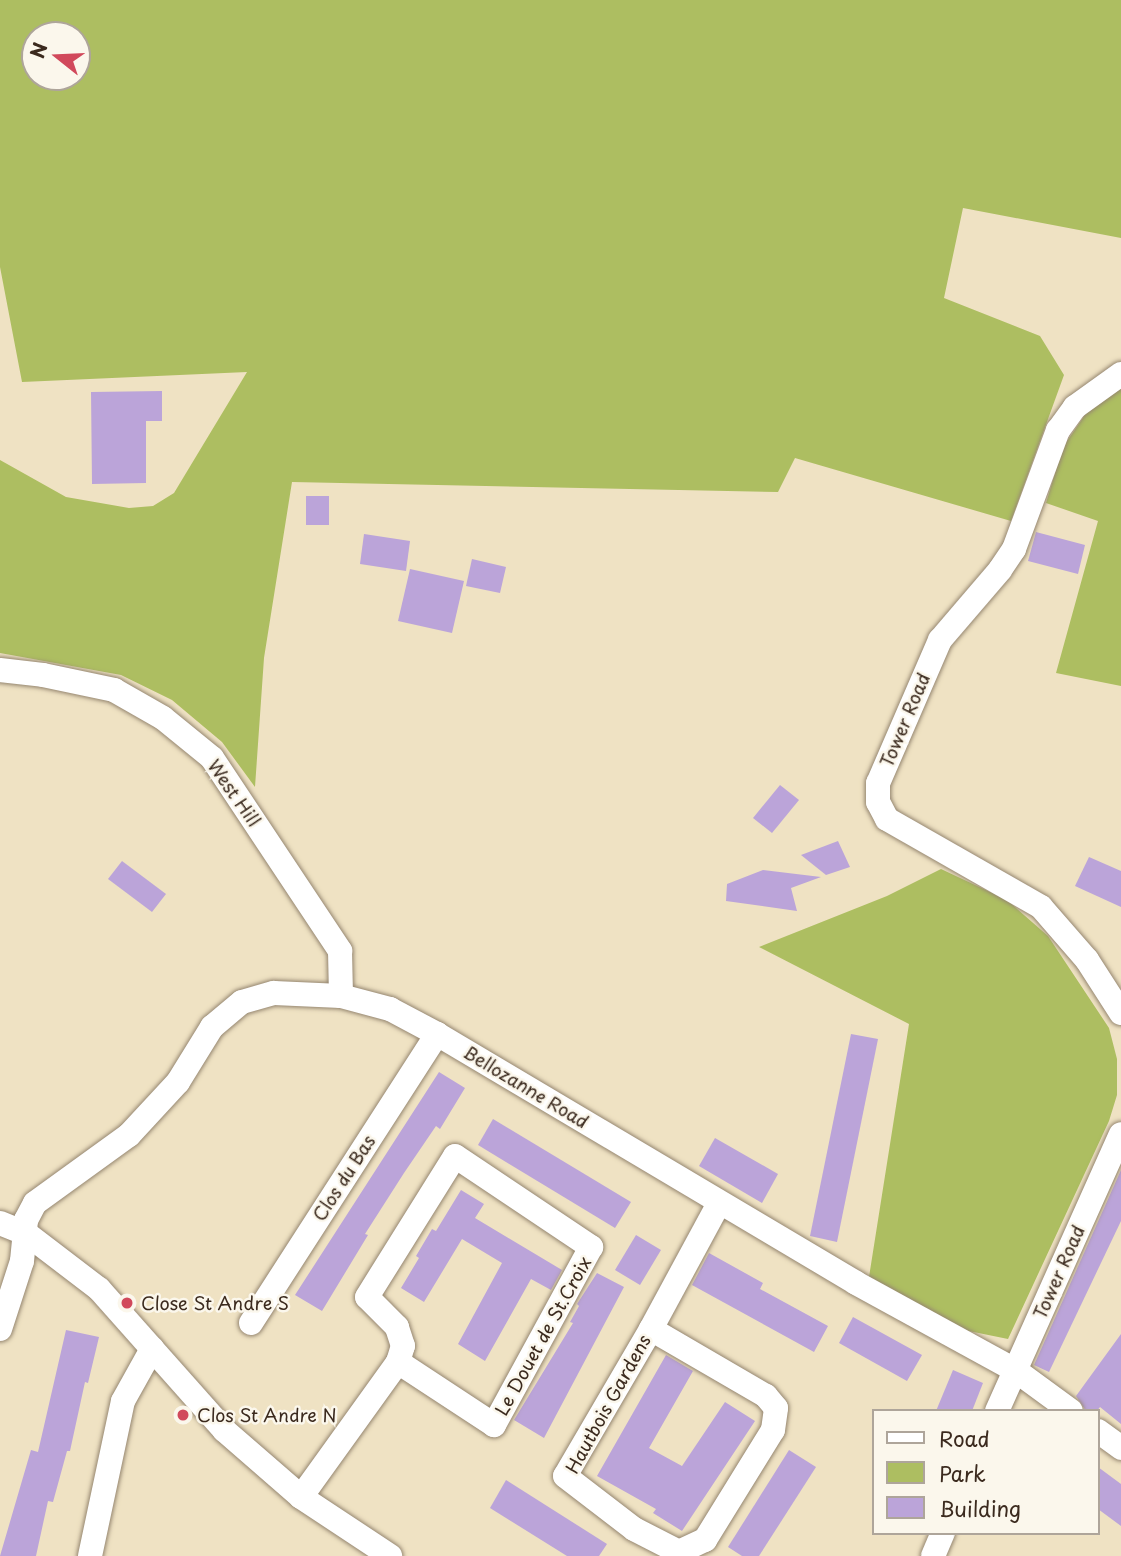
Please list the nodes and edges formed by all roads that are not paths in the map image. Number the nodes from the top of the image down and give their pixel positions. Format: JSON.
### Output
{"nodes":[{"id":1,"x":1121,"y":374,"type":"edge"},
{"id":2,"x":0,"y":670,"type":"edge"},
{"id":3,"x":341,"y":996,"type":"junction"},
{"id":4,"x":1121,"y":1013,"type":"edge"},
{"id":5,"x":437,"y":1034,"type":"junction"},
{"id":6,"x":1121,"y":1134,"type":"edge"},
{"id":7,"x":719,"y":1203,"type":"junction"},
{"id":8,"x":0,"y":1223,"type":"edge"},
{"id":9,"x":27,"y":1234,"type":"junction"},
{"id":10,"x":251,"y":1323,"type":"dead end"},
{"id":11,"x":0,"y":1329,"type":"edge"},
{"id":12,"x":651,"y":1329,"type":"junction"},
{"id":13,"x":152,"y":1349,"type":"junction"},
{"id":14,"x":398,"y":1362,"type":"junction"},
{"id":15,"x":1015,"y":1370,"type":"junction"},
{"id":16,"x":998,"y":1409,"type":"edge"},
{"id":17,"x":1067,"y":1409,"type":"edge"},
{"id":18,"x":1100,"y":1433,"type":"edge"},
{"id":19,"x":1121,"y":1448,"type":"edge"},
{"id":20,"x":301,"y":1497,"type":"junction"},
{"id":21,"x":942,"y":1535,"type":"edge"},
{"id":22,"x":90,"y":1556,"type":"edge"},
{"id":23,"x":390,"y":1556,"type":"edge"},
{"id":24,"x":933,"y":1556,"type":"edge"}],
"edges":[{"from":1,"to":4,"type":"street","name":"Tower Road"},
{"from":2,"to":3,"type":"street","name":"West Hill"},
{"from":3,"to":5,"type":"street","name":"Bellozanne Road"},
{"from":3,"to":9,"type":"street","name":"Bellozanne Road"},
{"from":5,"to":7,"type":"street","name":"Bellozanne Road"},
{"from":5,"to":10,"type":"street","name":"Clos du Bas"},
{"from":6,"to":15,"type":"street","name":"Tower Road"},
{"from":7,"to":12,"type":"street","name":"Hautbois Gardens"},
{"from":7,"to":15,"type":"street","name":"Bellozanne Road"},
{"from":8,"to":9,"type":"street"},
{"from":9,"to":11,"type":"street","name":"Bellozanne Road"},
{"from":9,"to":13,"type":"street"},
{"from":12,"to":12,"type":"street","name":"Hautbois Gardens"},
{"from":13,"to":20,"type":"street"},
{"from":13,"to":22,"type":"street"},
{"from":14,"to":14,"type":"street","name":"Le Douet de St.Croix"},
{"from":14,"to":20,"type":"street"},
{"from":15,"to":16,"type":"street","name":"Tower Road"},
{"from":15,"to":17,"type":"street","name":"Bellozanne Road"},
{"from":18,"to":19,"type":"street"},
{"from":20,"to":23,"type":"street"},
{"from":21,"to":24,"type":"street"}]}
